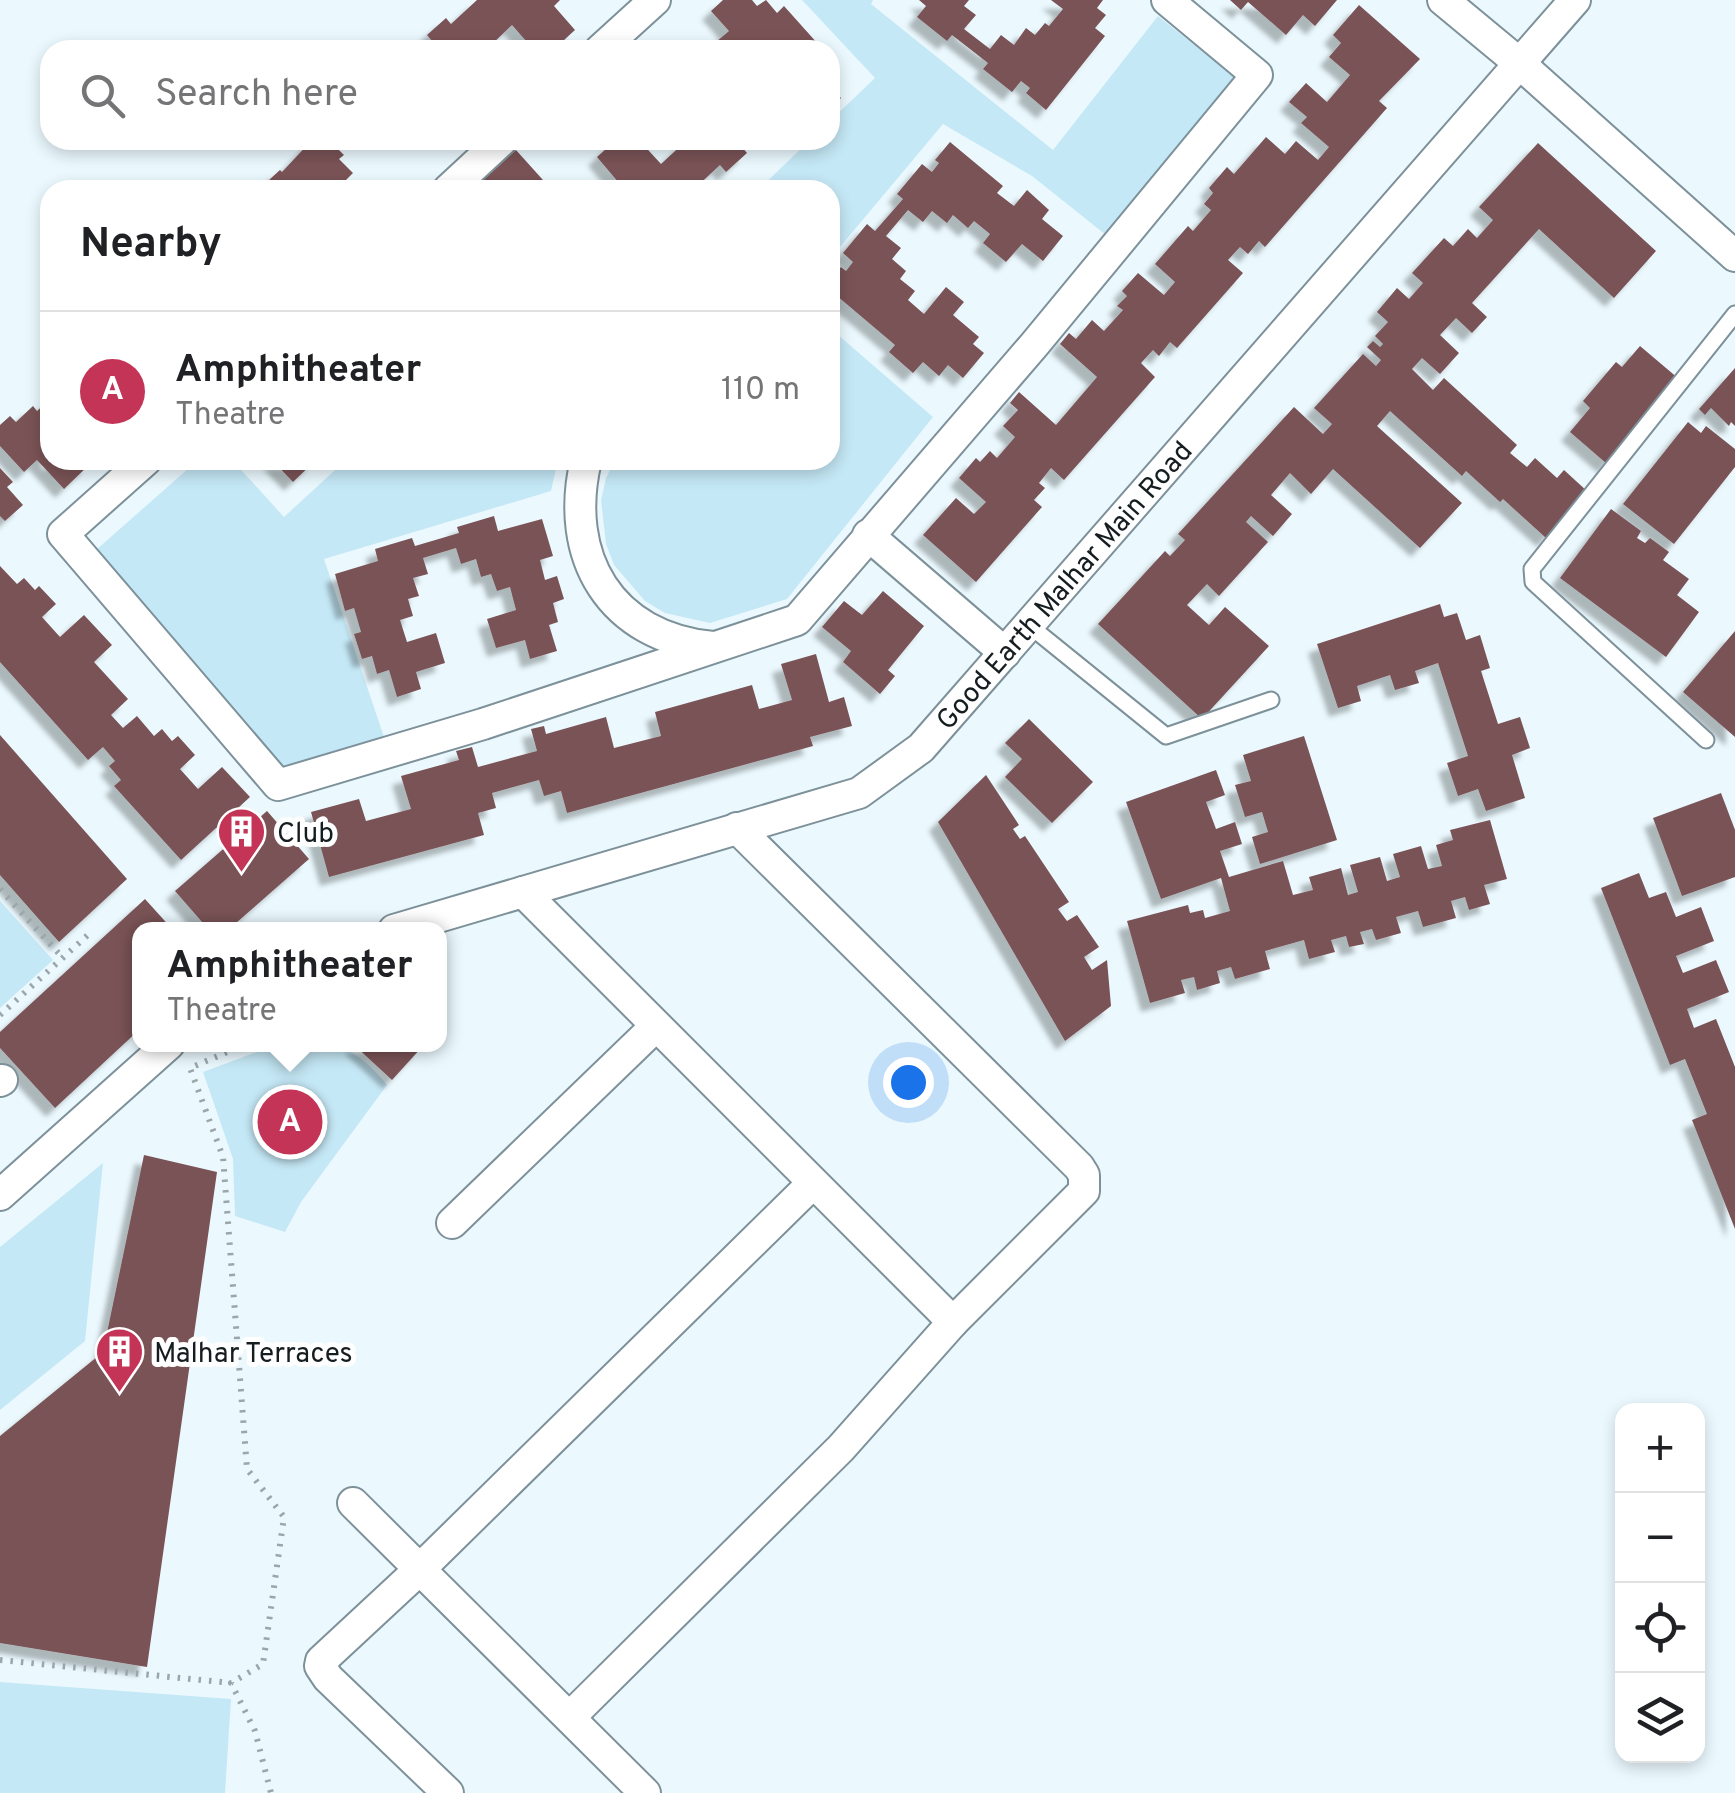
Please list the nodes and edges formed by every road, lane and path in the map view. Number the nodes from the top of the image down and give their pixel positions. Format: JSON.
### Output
{"nodes":[{"id":1,"x":654,"y":0,"type":"edge"},
{"id":2,"x":1167,"y":0,"type":"edge"},
{"id":3,"x":1443,"y":0,"type":"edge"},
{"id":4,"x":1575,"y":0,"type":"edge"},
{"id":5,"x":611,"y":40,"type":"edge"},
{"id":6,"x":1520,"y":62,"type":"junction"},
{"id":7,"x":491,"y":150,"type":"edge"},
{"id":8,"x":459,"y":180,"type":"edge"},
{"id":9,"x":1735,"y":256,"type":"edge"},
{"id":10,"x":1735,"y":314,"type":"edge"},
{"id":11,"x":135,"y":470,"type":"edge"},
{"id":12,"x":584,"y":470,"type":"edge"},
{"id":13,"x":868,"y":535,"type":"junction"},
{"id":14,"x":1030,"y":626,"type":"junction"},
{"id":15,"x":716,"y":647,"type":"junction"},
{"id":16,"x":1005,"y":653,"type":"junction"},
{"id":17,"x":1271,"y":700,"type":"dead end"},
{"id":18,"x":1706,"y":740,"type":"dead end"},
{"id":19,"x":737,"y":828,"type":"junction"},
{"id":20,"x":0,"y":889,"type":"edge"},
{"id":21,"x":522,"y":892,"type":"junction"},
{"id":22,"x":421,"y":922,"type":"edge"},
{"id":23,"x":90,"y":933,"type":"dead end"},
{"id":24,"x":63,"y":958,"type":"junction"},
{"id":25,"x":0,"y":1015,"type":"edge"},
{"id":26,"x":656,"y":1026,"type":"junction"},
{"id":27,"x":160,"y":1052,"type":"edge"},
{"id":28,"x":227,"y":1052,"type":"edge"},
{"id":29,"x":812,"y":1184,"type":"junction"},
{"id":30,"x":0,"y":1195,"type":"edge"},
{"id":31,"x":452,"y":1223,"type":"dead end"},
{"id":32,"x":954,"y":1322,"type":"junction"},
{"id":33,"x":353,"y":1503,"type":"dead end"},
{"id":34,"x":419,"y":1570,"type":"junction"},
{"id":35,"x":0,"y":1660,"type":"edge"},
{"id":36,"x":231,"y":1683,"type":"junction"},
{"id":37,"x":570,"y":1717,"type":"junction"},
{"id":38,"x":271,"y":1793,"type":"edge"},
{"id":39,"x":448,"y":1793,"type":"edge"},
{"id":40,"x":645,"y":1793,"type":"edge"}],
"edges":[{"from":1,"to":5,"type":"street"},
{"from":2,"to":13,"type":"street"},
{"from":3,"to":6,"type":"street"},
{"from":4,"to":6,"type":"street","name":"Good Earth Malhar Main Road"},
{"from":6,"to":9,"type":"street"},
{"from":6,"to":14,"type":"street","name":"Good Earth Malhar Main Road"},
{"from":7,"to":8,"type":"street"},
{"from":10,"to":18,"type":"lane"},
{"from":11,"to":15,"type":"street"},
{"from":12,"to":15,"type":"street"},
{"from":13,"to":15,"type":"street"},
{"from":13,"to":16,"type":"street"},
{"from":14,"to":16,"type":"street","name":"Good Earth Malhar Main Road"},
{"from":14,"to":17,"type":"lane"},
{"from":16,"to":19,"type":"street","name":"Good Earth Malhar Main Road"},
{"from":19,"to":21,"type":"street","name":"Good Earth Malhar Main Road"},
{"from":19,"to":32,"type":"street"},
{"from":20,"to":24,"type":"path"},
{"from":21,"to":22,"type":"street","name":"Good Earth Malhar Main Road"},
{"from":21,"to":26,"type":"street"},
{"from":23,"to":24,"type":"path"},
{"from":24,"to":25,"type":"path"},
{"from":26,"to":29,"type":"street"},
{"from":26,"to":31,"type":"street"},
{"from":27,"to":30,"type":"street"},
{"from":28,"to":36,"type":"path"},
{"from":29,"to":32,"type":"street"},
{"from":29,"to":34,"type":"street"},
{"from":32,"to":37,"type":"street"},
{"from":33,"to":34,"type":"street"},
{"from":34,"to":37,"type":"street"},
{"from":34,"to":39,"type":"street"},
{"from":35,"to":36,"type":"path"},
{"from":36,"to":38,"type":"path"},
{"from":37,"to":40,"type":"street"}]}
